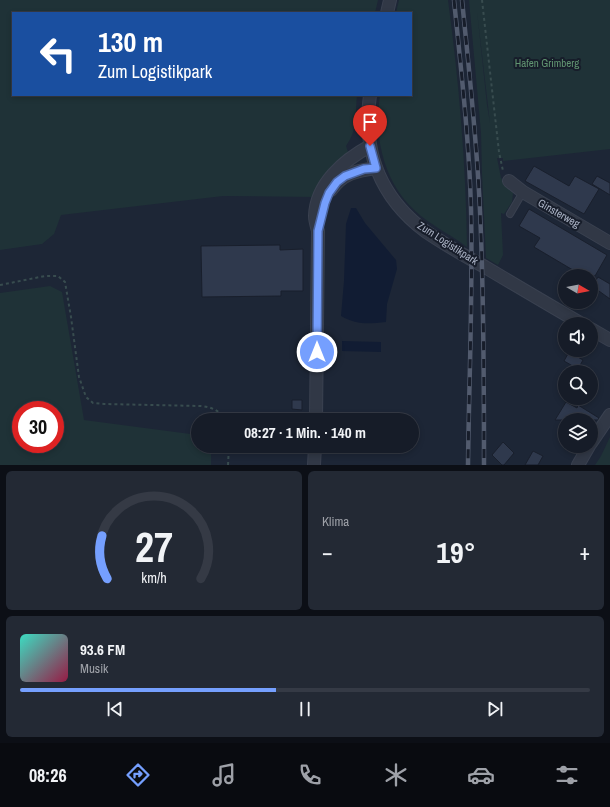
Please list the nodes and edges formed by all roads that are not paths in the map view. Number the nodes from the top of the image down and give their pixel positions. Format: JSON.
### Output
{"nodes":[{"id":1,"x":390,"y":0,"type":"edge"},
{"id":2,"x":387,"y":12,"type":"edge"},
{"id":3,"x":370,"y":96,"type":"edge"},
{"id":4,"x":370,"y":146,"type":"junction"},
{"id":5,"x":376,"y":168,"type":"junction"},
{"id":6,"x":509,"y":181,"type":"dead end"},
{"id":7,"x":523,"y":192,"type":"junction"},
{"id":8,"x":510,"y":214,"type":"dead end"},
{"id":9,"x":318,"y":231,"type":"junction"},
{"id":10,"x":610,"y":243,"type":"edge"},
{"id":11,"x":570,"y":317,"type":"edge"},
{"id":12,"x":598,"y":333,"type":"edge"},
{"id":13,"x":610,"y":340,"type":"edge"},
{"id":14,"x":316,"y":413,"type":"edge"},
{"id":15,"x":610,"y":415,"type":"edge"},
{"id":16,"x":598,"y":433,"type":"edge"},
{"id":17,"x":315,"y":453,"type":"edge"},
{"id":18,"x":585,"y":453,"type":"edge"},
{"id":19,"x":314,"y":465,"type":"edge"},
{"id":20,"x":578,"y":465,"type":"edge"}],
"edges":[{"from":1,"to":2,"type":"street"},
{"from":3,"to":4,"type":"street","name":"Zum Logistikpark"},
{"from":4,"to":5,"type":"street","name":"Zum Logistikpark"},
{"from":4,"to":9,"type":"street"},
{"from":5,"to":9,"type":"street"},
{"from":5,"to":11,"type":"street","name":"Zum Logistikpark"},
{"from":6,"to":7,"type":"street","name":"Ginsterweg"},
{"from":7,"to":8,"type":"lane"},
{"from":7,"to":10,"type":"street","name":"Ginsterweg"},
{"from":9,"to":14,"type":"street"},
{"from":12,"to":13,"type":"street"},
{"from":15,"to":16,"type":"street"},
{"from":17,"to":19,"type":"street"},
{"from":18,"to":20,"type":"street"}]}
